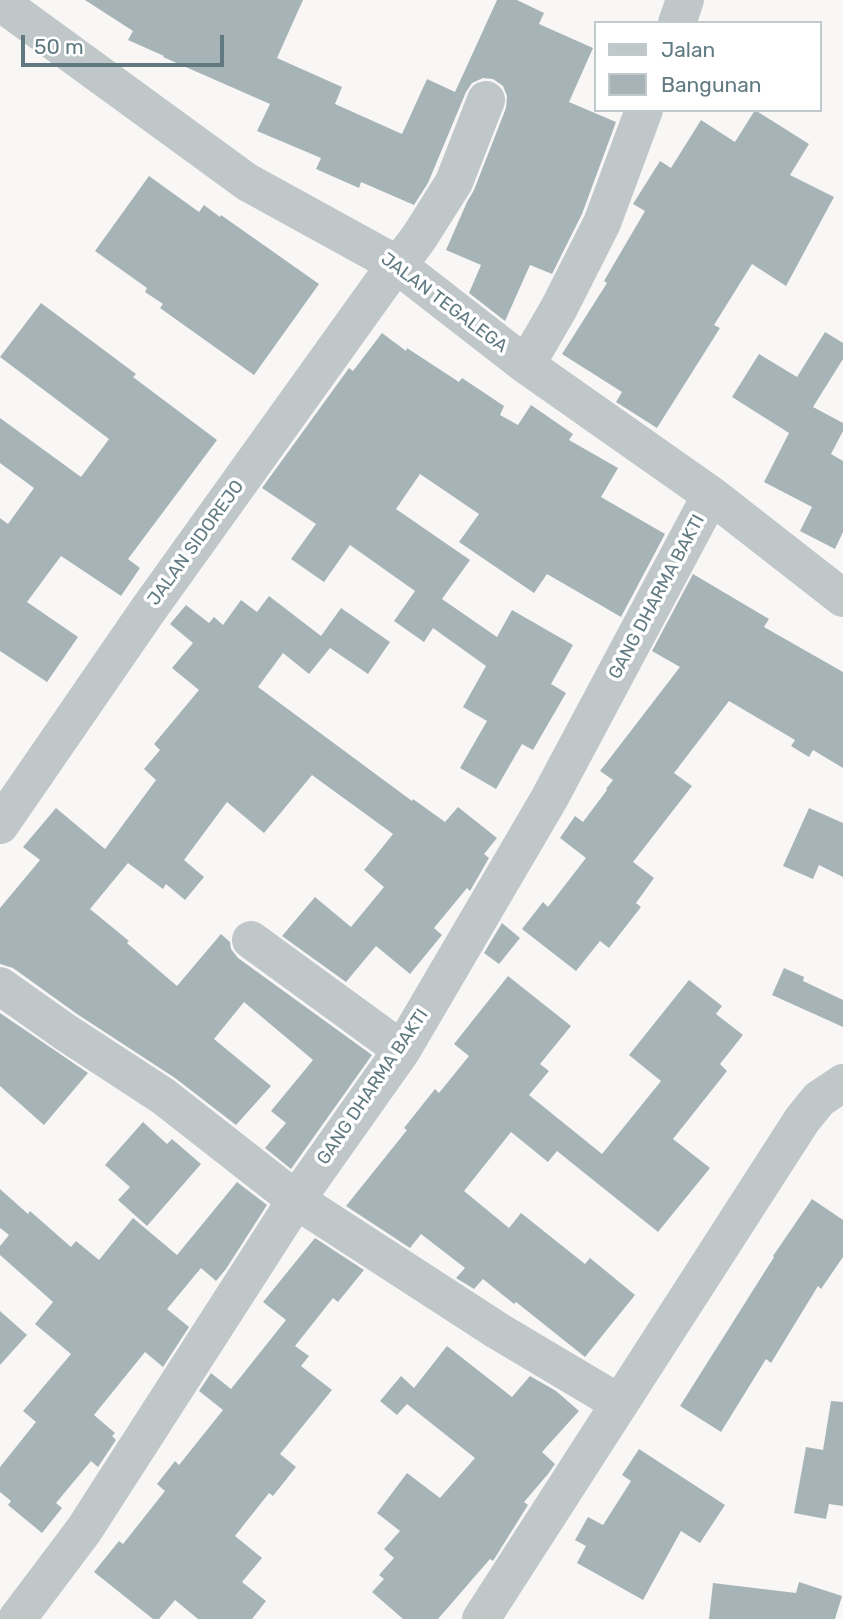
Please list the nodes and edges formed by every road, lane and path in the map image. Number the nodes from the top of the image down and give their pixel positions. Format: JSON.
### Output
{"nodes":[{"id":1,"x":0,"y":2,"type":"edge"},
{"id":2,"x":485,"y":100,"type":"dead end"},
{"id":3,"x":644,"y":112,"type":"edge"},
{"id":4,"x":396,"y":264,"type":"junction"},
{"id":5,"x":526,"y":365,"type":"junction"},
{"id":6,"x":711,"y":495,"type":"junction"},
{"id":7,"x":843,"y":598,"type":"edge"},
{"id":8,"x":0,"y":825,"type":"edge"},
{"id":9,"x":251,"y":940,"type":"dead end"},
{"id":10,"x":0,"y":986,"type":"edge"},
{"id":11,"x":402,"y":1050,"type":"junction"},
{"id":12,"x":843,"y":1083,"type":"edge"},
{"id":13,"x":296,"y":1200,"type":"junction"},
{"id":14,"x":620,"y":1403,"type":"junction"},
{"id":15,"x":17,"y":1619,"type":"edge"},
{"id":16,"x":481,"y":1619,"type":"edge"}],
"edges":[{"from":1,"to":4,"type":"street","name":"JALAN TEGALEGA"},
{"from":2,"to":4,"type":"street","name":"JALAN SIDOREJO"},
{"from":3,"to":5,"type":"street"},
{"from":4,"to":5,"type":"street","name":"JALAN TEGALEGA"},
{"from":4,"to":8,"type":"street","name":"JALAN SIDOREJO"},
{"from":5,"to":6,"type":"street","name":"JALAN TEGALEGA"},
{"from":6,"to":7,"type":"street","name":"JALAN TEGALEGA"},
{"from":6,"to":11,"type":"street","name":"GANG DHARMA BAKTI"},
{"from":9,"to":11,"type":"street"},
{"from":10,"to":13,"type":"street"},
{"from":11,"to":13,"type":"street","name":"GANG DHARMA BAKTI"},
{"from":12,"to":14,"type":"street"},
{"from":13,"to":14,"type":"street"},
{"from":13,"to":15,"type":"street","name":"GANG DHARMA BAKTI"},
{"from":14,"to":16,"type":"street"}]}
